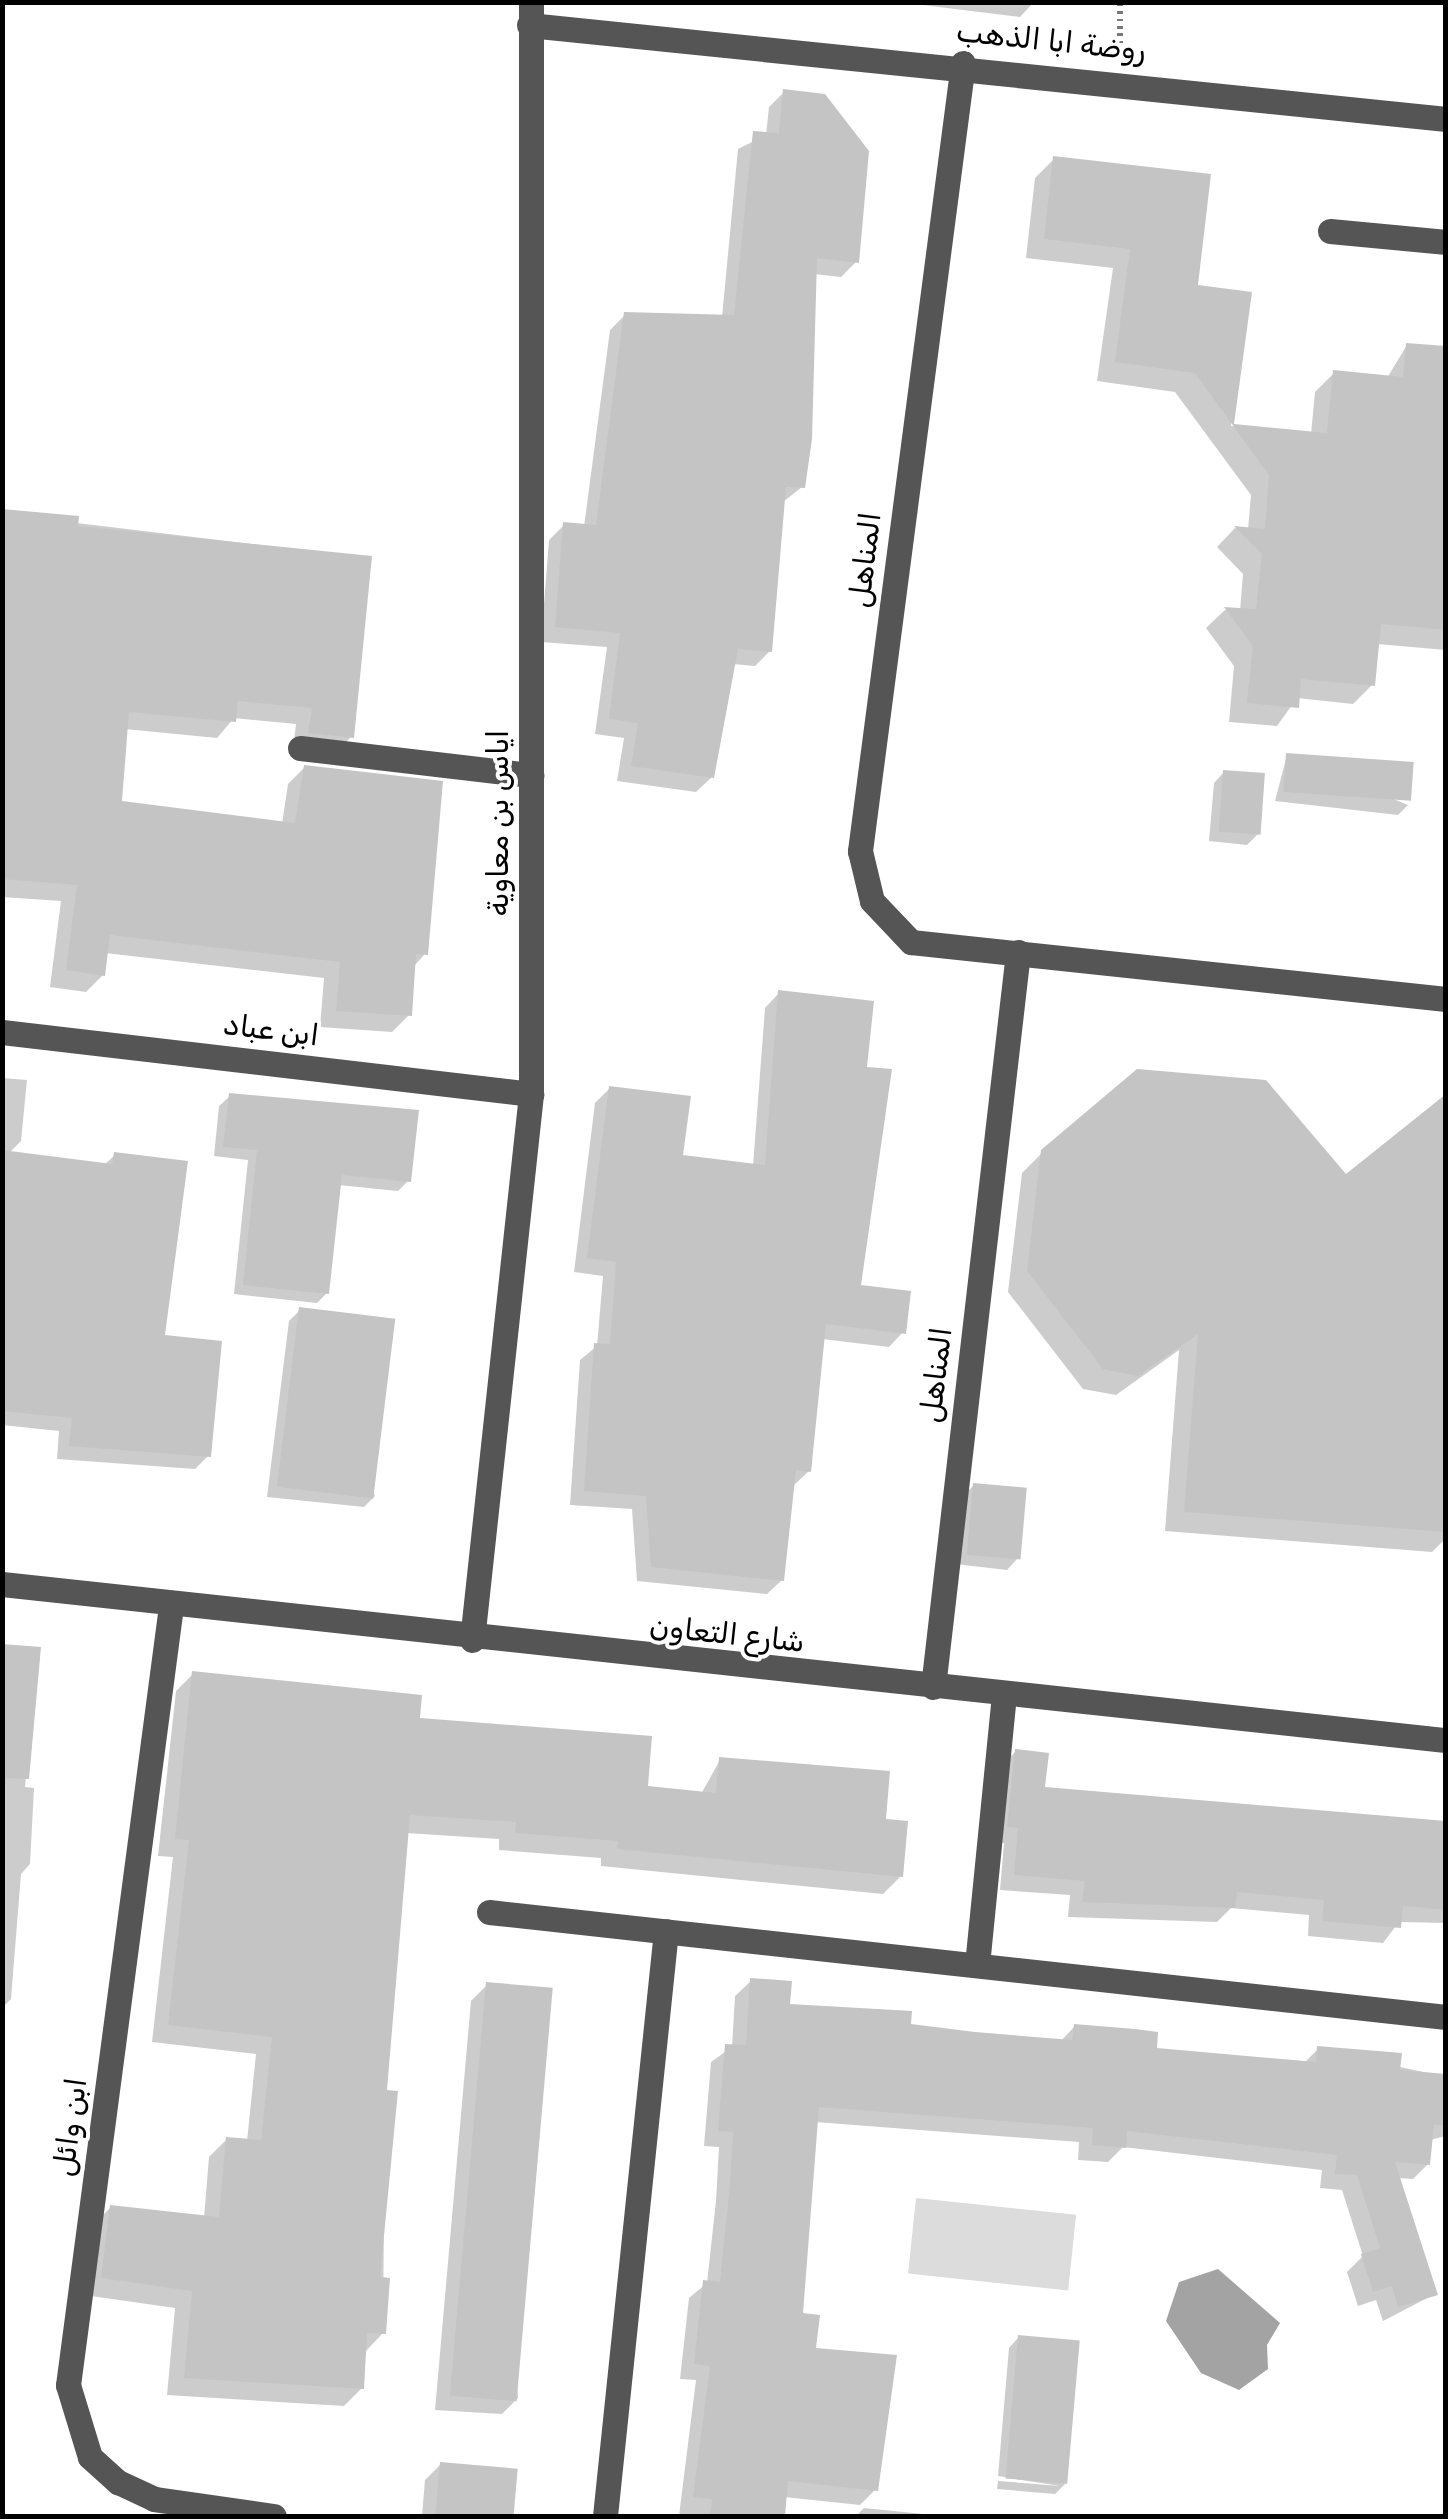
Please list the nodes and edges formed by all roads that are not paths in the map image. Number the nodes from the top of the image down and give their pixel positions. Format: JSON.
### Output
{"nodes":[{"id":1,"x":530,"y":14,"type":"edge"},
{"id":2,"x":963,"y":63,"type":"junction"},
{"id":3,"x":1446,"y":119,"type":"edge"},
{"id":4,"x":1330,"y":231,"type":"dead end"},
{"id":5,"x":1446,"y":242,"type":"edge"},
{"id":6,"x":300,"y":748,"type":"dead end"},
{"id":7,"x":530,"y":775,"type":"junction"},
{"id":8,"x":1018,"y":952,"type":"junction"},
{"id":9,"x":1446,"y":999,"type":"edge"},
{"id":10,"x":2,"y":1032,"type":"edge"},
{"id":11,"x":531,"y":1094,"type":"junction"},
{"id":12,"x":2,"y":1584,"type":"edge"},
{"id":13,"x":171,"y":1606,"type":"junction"},
{"id":14,"x":472,"y":1640,"type":"junction"},
{"id":15,"x":934,"y":1687,"type":"junction"},
{"id":16,"x":1004,"y":1695,"type":"junction"},
{"id":17,"x":1446,"y":1740,"type":"edge"},
{"id":18,"x":489,"y":1912,"type":"dead end"},
{"id":19,"x":666,"y":1931,"type":"junction"},
{"id":20,"x":976,"y":1965,"type":"junction"},
{"id":21,"x":1446,"y":2017,"type":"edge"},
{"id":22,"x":274,"y":2516,"type":"edge"},
{"id":23,"x":606,"y":2516,"type":"edge"}],
"edges":[{"from":1,"to":2,"type":"street","name":"روضة ابا الذهب"},
{"from":1,"to":7,"type":"street","name":"اياس بن معاوية"},
{"from":2,"to":3,"type":"street","name":"روضة ابا الذهب"},
{"from":2,"to":8,"type":"street","name":"المناهل"},
{"from":4,"to":5,"type":"street"},
{"from":6,"to":7,"type":"street"},
{"from":7,"to":11,"type":"street","name":"اياس بن معاوية"},
{"from":8,"to":9,"type":"street","name":"المناهل"},
{"from":8,"to":15,"type":"street","name":"المناهل"},
{"from":10,"to":11,"type":"street","name":"ابن عباد"},
{"from":11,"to":14,"type":"street","name":"اياس بن معاوية"},
{"from":12,"to":13,"type":"street","name":"شارع التعاون"},
{"from":13,"to":14,"type":"street","name":"شارع التعاون"},
{"from":13,"to":22,"type":"street","name":"ابن وائل"},
{"from":14,"to":15,"type":"street","name":"شارع التعاون"},
{"from":15,"to":16,"type":"street","name":"شارع التعاون"},
{"from":16,"to":17,"type":"street","name":"شارع التعاون"},
{"from":16,"to":20,"type":"street"},
{"from":18,"to":19,"type":"street"},
{"from":19,"to":20,"type":"street"},
{"from":19,"to":23,"type":"street"},
{"from":20,"to":21,"type":"street"}]}
